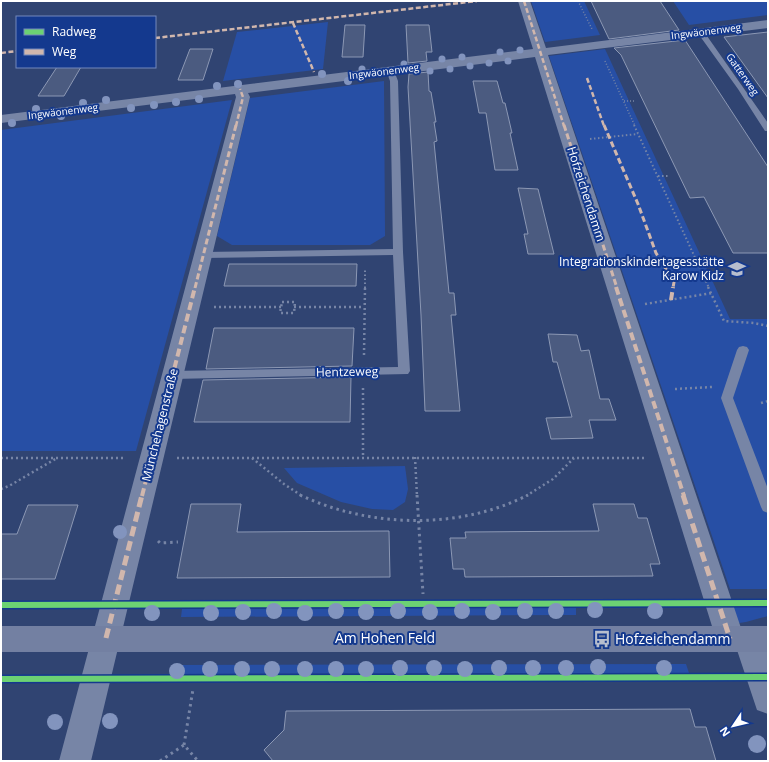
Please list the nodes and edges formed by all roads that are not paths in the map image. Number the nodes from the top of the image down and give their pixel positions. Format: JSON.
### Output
{"nodes":[{"id":1,"x":524,"y":1,"type":"edge"},
{"id":2,"x":768,"y":24,"type":"edge"},
{"id":3,"x":700,"y":32,"type":"junction"},
{"id":4,"x":540,"y":52,"type":"junction"},
{"id":5,"x":390,"y":70,"type":"junction"},
{"id":6,"x":240,"y":89,"type":"junction"},
{"id":7,"x":1,"y":119,"type":"edge"},
{"id":8,"x":768,"y":129,"type":"edge"},
{"id":9,"x":398,"y":252,"type":"junction"},
{"id":10,"x":203,"y":255,"type":"junction"},
{"id":11,"x":743,"y":350,"type":"dead end"},
{"id":12,"x":172,"y":375,"type":"junction"},
{"id":13,"x":768,"y":507,"type":"edge"},
{"id":14,"x":106,"y":638,"type":"junction"},
{"id":15,"x":1,"y":639,"type":"edge"},
{"id":16,"x":749,"y":639,"type":"edge"},
{"id":17,"x":768,"y":699,"type":"edge"},
{"id":18,"x":75,"y":761,"type":"edge"}],
"edges":[{"from":1,"to":4,"type":"street","name":"Hofzeichendamm"},
{"from":2,"to":3,"type":"street","name":"Ingwäonenweg"},
{"from":3,"to":4,"type":"street","name":"Ingwäonenweg"},
{"from":3,"to":8,"type":"lane","name":"Gatterweg"},
{"from":4,"to":5,"type":"street","name":"Ingwäonenweg"},
{"from":4,"to":16,"type":"street","name":"Hofzeichendamm"},
{"from":5,"to":6,"type":"street","name":"Ingwäonenweg"},
{"from":5,"to":9,"type":"lane","name":"Hentzeweg"},
{"from":6,"to":7,"type":"street","name":"Ingwäonenweg"},
{"from":6,"to":10,"type":"street","name":"Münchehagenstraße"},
{"from":9,"to":10,"type":"lane"},
{"from":9,"to":12,"type":"lane","name":"Hentzeweg"},
{"from":10,"to":12,"type":"street","name":"Münchehagenstraße"},
{"from":11,"to":13,"type":"lane"},
{"from":12,"to":14,"type":"street","name":"Münchehagenstraße"},
{"from":14,"to":15,"type":"street","name":"Am Hohen Feld"},
{"from":14,"to":16,"type":"street","name":"Am Hohen Feld"},
{"from":14,"to":18,"type":"street","name":"Münchehagenstraße"},
{"from":16,"to":17,"type":"street","name":"Hofzeichendamm"}]}
